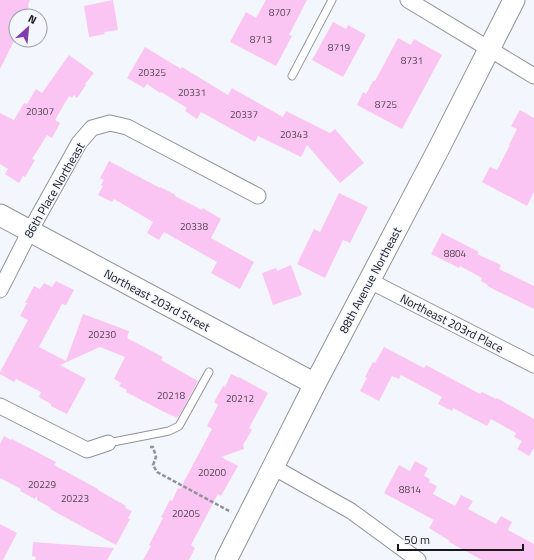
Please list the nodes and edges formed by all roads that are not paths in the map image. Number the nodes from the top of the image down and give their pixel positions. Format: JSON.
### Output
{"nodes":[{"id":1,"x":332,"y":0,"type":"edge"},
{"id":2,"x":408,"y":0,"type":"edge"},
{"id":3,"x":514,"y":0,"type":"edge"},
{"id":4,"x":490,"y":49,"type":"junction"},
{"id":5,"x":292,"y":76,"type":"dead end"},
{"id":6,"x":534,"y":76,"type":"edge"},
{"id":7,"x":258,"y":196,"type":"dead end"},
{"id":8,"x":0,"y":215,"type":"edge"},
{"id":9,"x":30,"y":231,"type":"junction"},
{"id":10,"x":370,"y":281,"type":"junction"},
{"id":11,"x":0,"y":290,"type":"edge"},
{"id":12,"x":534,"y":365,"type":"edge"},
{"id":13,"x":209,"y":372,"type":"dead end"},
{"id":14,"x":315,"y":384,"type":"junction"},
{"id":15,"x":0,"y":406,"type":"edge"},
{"id":16,"x":108,"y":443,"type":"joint"},
{"id":17,"x":273,"y":468,"type":"junction"},
{"id":18,"x":226,"y":560,"type":"edge"},
{"id":19,"x":418,"y":560,"type":"edge"}],
"edges":[{"from":1,"to":5,"type":"lane"},
{"from":2,"to":4,"type":"street"},
{"from":3,"to":4,"type":"street","name":"88th Avenue Northeast"},
{"from":4,"to":6,"type":"street"},
{"from":4,"to":10,"type":"street","name":"88th Avenue Northeast"},
{"from":7,"to":9,"type":"street","name":"86th Place Northeast"},
{"from":8,"to":9,"type":"street","name":"Northeast 203rd Street"},
{"from":9,"to":11,"type":"street","name":"86th Place Northeast"},
{"from":9,"to":14,"type":"street","name":"Northeast 203rd Street"},
{"from":10,"to":12,"type":"street","name":"Northeast 203rd Place"},
{"from":10,"to":14,"type":"street","name":"88th Avenue Northeast"},
{"from":13,"to":16,"type":"lane"},
{"from":14,"to":17,"type":"street","name":"88th Avenue Northeast"},
{"from":15,"to":16,"type":"street"},
{"from":17,"to":18,"type":"street","name":"88th Avenue Northeast"},
{"from":17,"to":19,"type":"street"}]}
